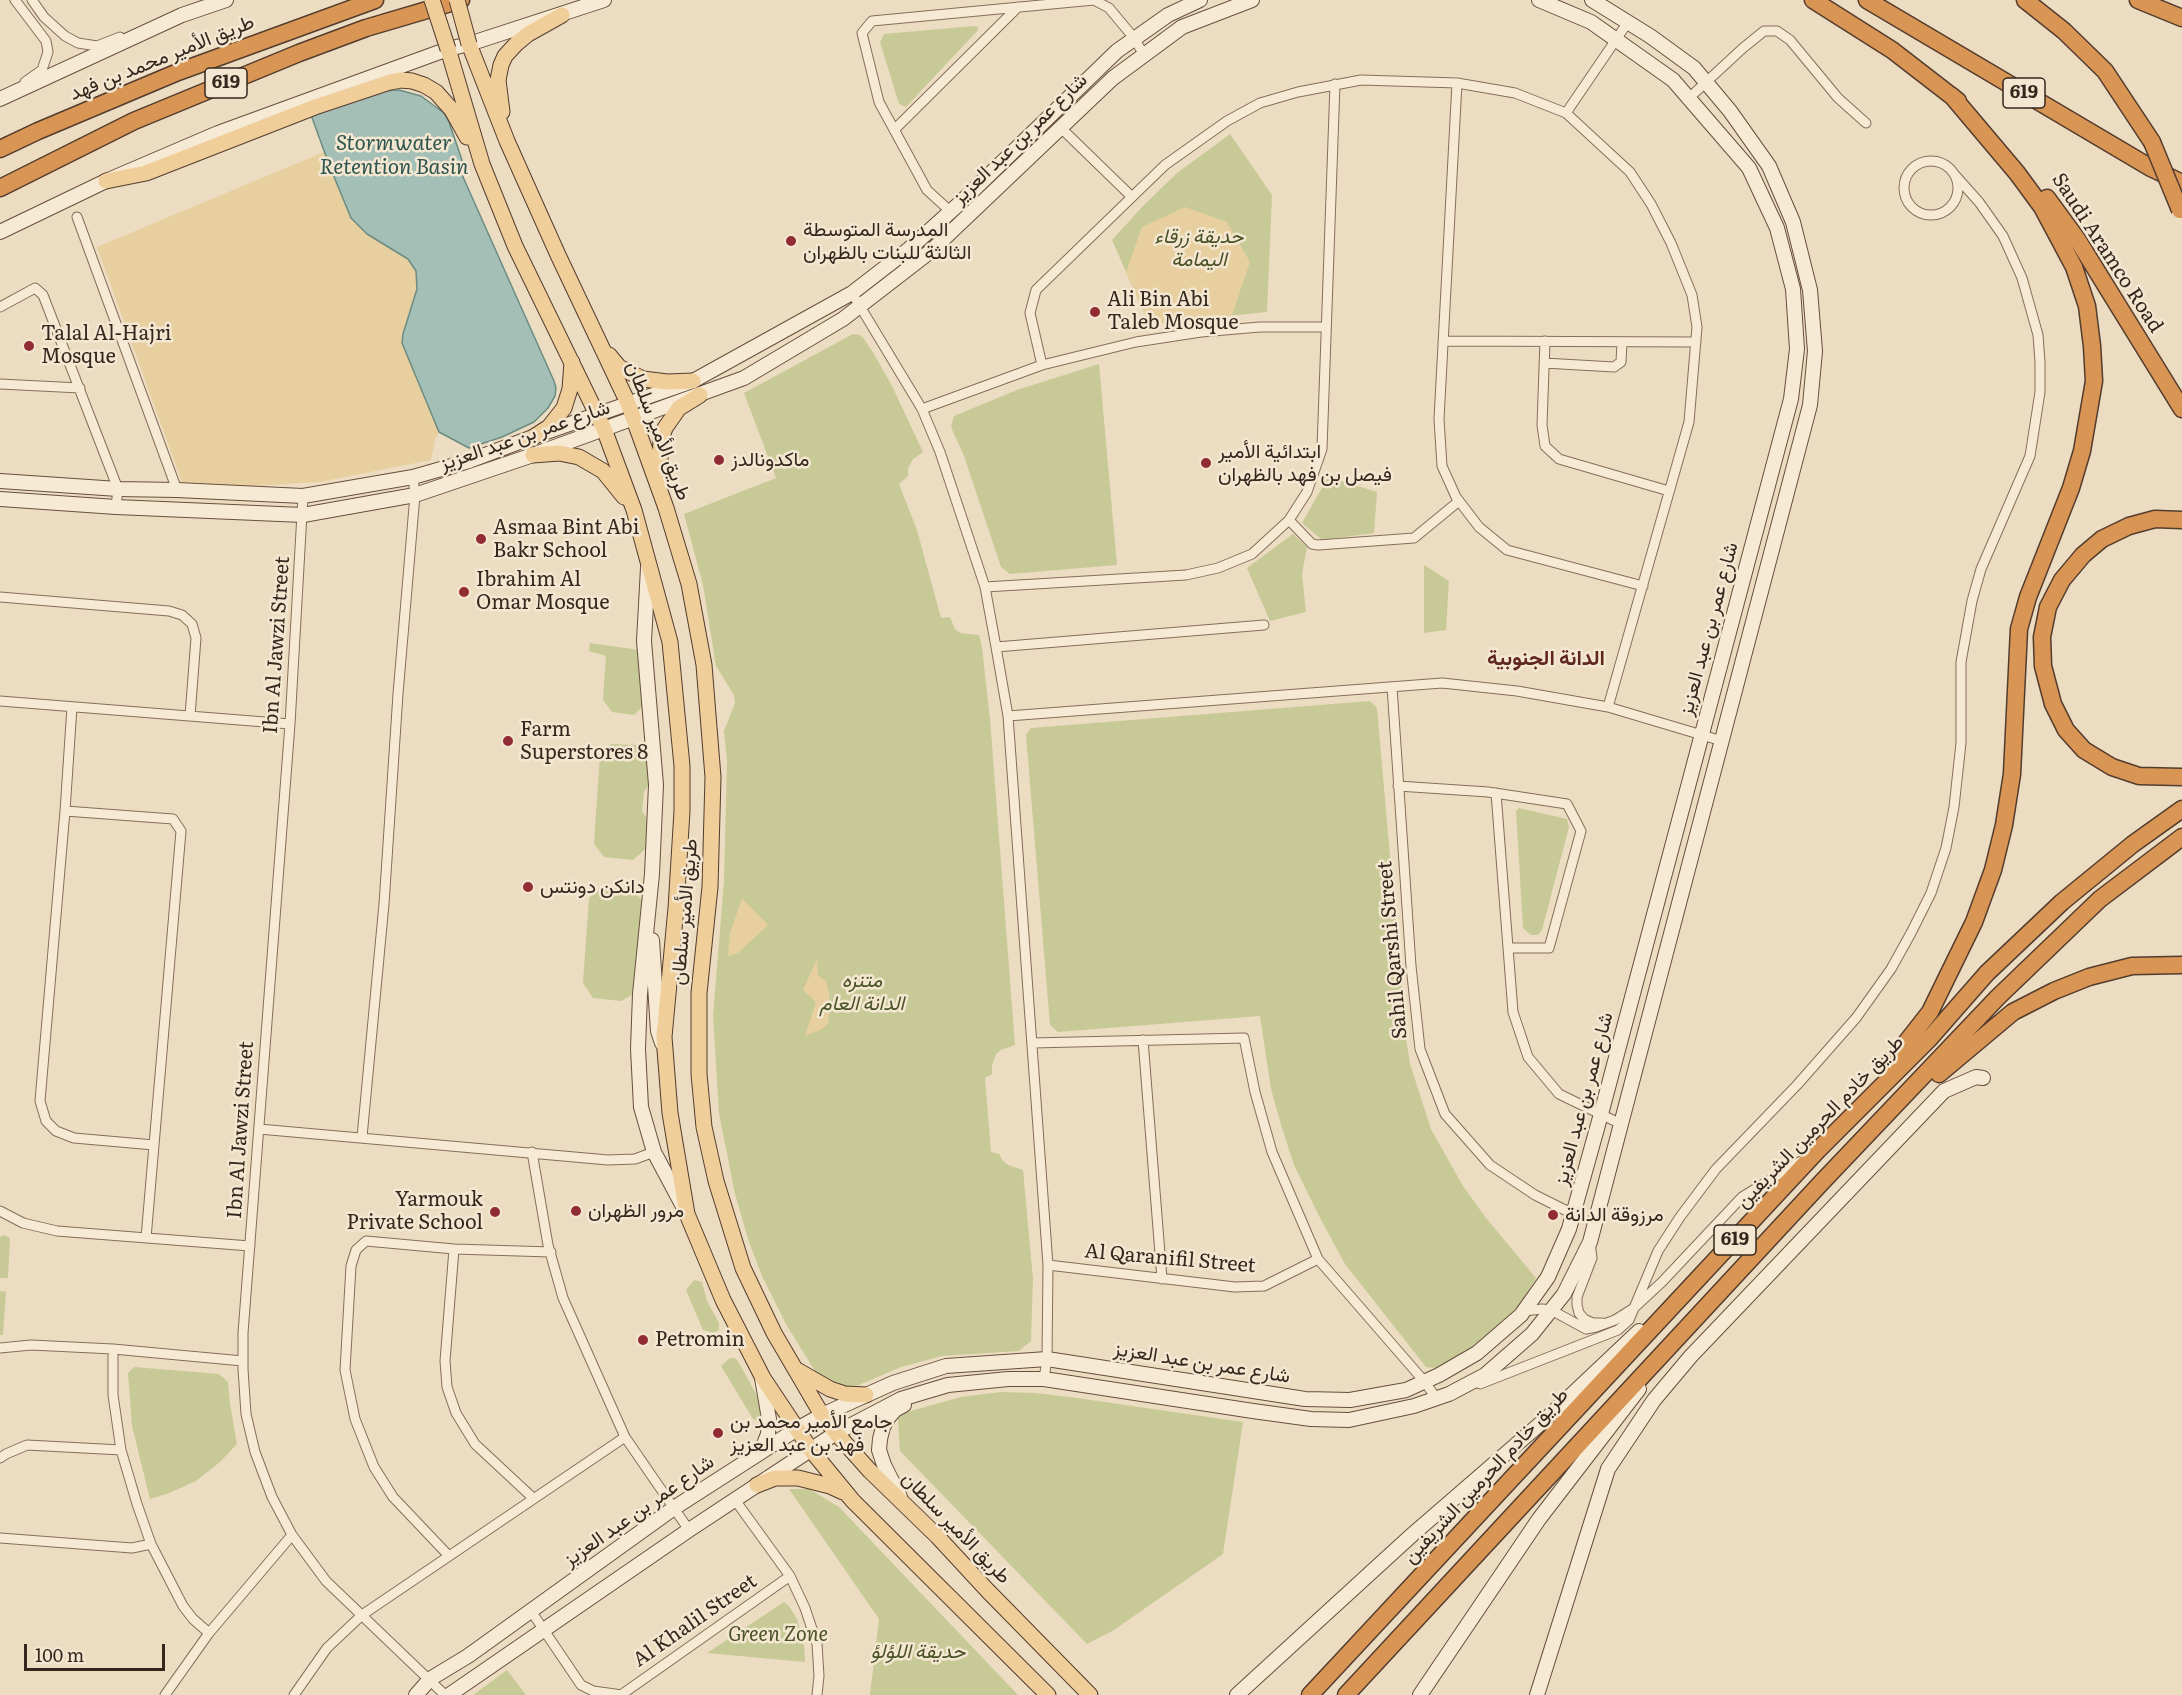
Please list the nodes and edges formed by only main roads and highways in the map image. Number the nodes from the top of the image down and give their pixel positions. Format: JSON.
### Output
{"nodes":[{"id":1,"x":375,"y":0,"type":"edge"},
{"id":2,"x":432,"y":0,"type":"edge"},
{"id":3,"x":457,"y":0,"type":"edge"},
{"id":4,"x":461,"y":0,"type":"edge"},
{"id":5,"x":1814,"y":0,"type":"edge"},
{"id":6,"x":1867,"y":0,"type":"edge"},
{"id":7,"x":2025,"y":0,"type":"edge"},
{"id":8,"x":2138,"y":0,"type":"edge"},
{"id":9,"x":562,"y":15,"type":"road end"},
{"id":10,"x":2182,"y":18,"type":"edge"},
{"id":11,"x":1952,"y":96,"type":"junction"},
{"id":12,"x":507,"y":141,"type":"junction"},
{"id":13,"x":0,"y":149,"type":"edge"},
{"id":14,"x":482,"y":164,"type":"junction"},
{"id":15,"x":106,"y":181,"type":"road end"},
{"id":16,"x":2182,"y":183,"type":"edge"},
{"id":17,"x":0,"y":188,"type":"edge"},
{"id":18,"x":2181,"y":213,"type":"edge"},
{"id":19,"x":599,"y":343,"type":"junction"},
{"id":20,"x":572,"y":359,"type":"junction"},
{"id":21,"x":2182,"y":409,"type":"edge"},
{"id":22,"x":529,"y":440,"type":"road end"},
{"id":23,"x":533,"y":455,"type":"road end"},
{"id":24,"x":659,"y":487,"type":"junction"},
{"id":25,"x":634,"y":510,"type":"junction"},
{"id":26,"x":2182,"y":520,"type":"edge"},
{"id":27,"x":2182,"y":777,"type":"edge"},
{"id":28,"x":2182,"y":809,"type":"edge"},
{"id":29,"x":2182,"y":837,"type":"edge"},
{"id":30,"x":2182,"y":964,"type":"edge"},
{"id":31,"x":1870,"y":1133,"type":"junction"},
{"id":32,"x":1818,"y":1150,"type":"junction"},
{"id":33,"x":794,"y":1368,"type":"junction"},
{"id":34,"x":866,"y":1395,"type":"road end"},
{"id":35,"x":757,"y":1485,"type":"road end"},
{"id":36,"x":847,"y":1494,"type":"junction"},
{"id":37,"x":1048,"y":1695,"type":"edge"},
{"id":38,"x":1090,"y":1695,"type":"edge"},
{"id":39,"x":1310,"y":1695,"type":"edge"},
{"id":40,"x":1346,"y":1695,"type":"edge"}],
"edges":[{"from":1,"to":13,"type":"highway","name":"طريق الأمير محمد بن فهد","number":"619"},
{"from":2,"to":14,"type":"main road","name":"طريق الأمير سلطان","bridge":true},
{"from":3,"to":12,"type":"main road","name":"طريق الأمير سلطان","bridge":true},
{"from":4,"to":17,"type":"highway","number":"619"},
{"from":5,"to":11,"type":"highway","name":"Saudi Aramco Road"},
{"from":6,"to":16,"type":"highway","number":"619"},
{"from":7,"to":18,"type":"highway","bridge":true},
{"from":8,"to":10,"type":"highway"},
{"from":9,"to":12,"type":"main road"},
{"from":11,"to":21,"type":"highway","name":"Saudi Aramco Road"},
{"from":11,"to":32,"type":"highway"},
{"from":12,"to":19,"type":"main road","name":"طريق الأمير سلطان"},
{"from":14,"to":15,"type":"main road"},
{"from":14,"to":20,"type":"main road","name":"طريق الأمير سلطان"},
{"from":19,"to":24,"type":"main road","name":"طريق الأمير سلطان"},
{"from":19,"to":24,"type":"main road"},
{"from":20,"to":22,"type":"main road"},
{"from":20,"to":25,"type":"main road","name":"طريق الأمير سلطان"},
{"from":23,"to":25,"type":"main road"},
{"from":24,"to":33,"type":"main road","name":"طريق الأمير سلطان"},
{"from":25,"to":36,"type":"main road","name":"طريق الأمير سلطان"},
{"from":26,"to":27,"type":"highway"},
{"from":28,"to":32,"type":"highway","name":"طريق خادم الحرمين الشريفين","number":"619"},
{"from":29,"to":31,"type":"highway","number":"619"},
{"from":30,"to":31,"type":"highway"},
{"from":31,"to":40,"type":"highway","number":"619"},
{"from":32,"to":39,"type":"highway","name":"طريق خادم الحرمين الشريفين","number":"619"},
{"from":33,"to":34,"type":"main road"},
{"from":33,"to":38,"type":"main road","name":"طريق الأمير سلطان"},
{"from":35,"to":36,"type":"main road"},
{"from":36,"to":37,"type":"main road","name":"طريق الأمير سلطان"}]}
